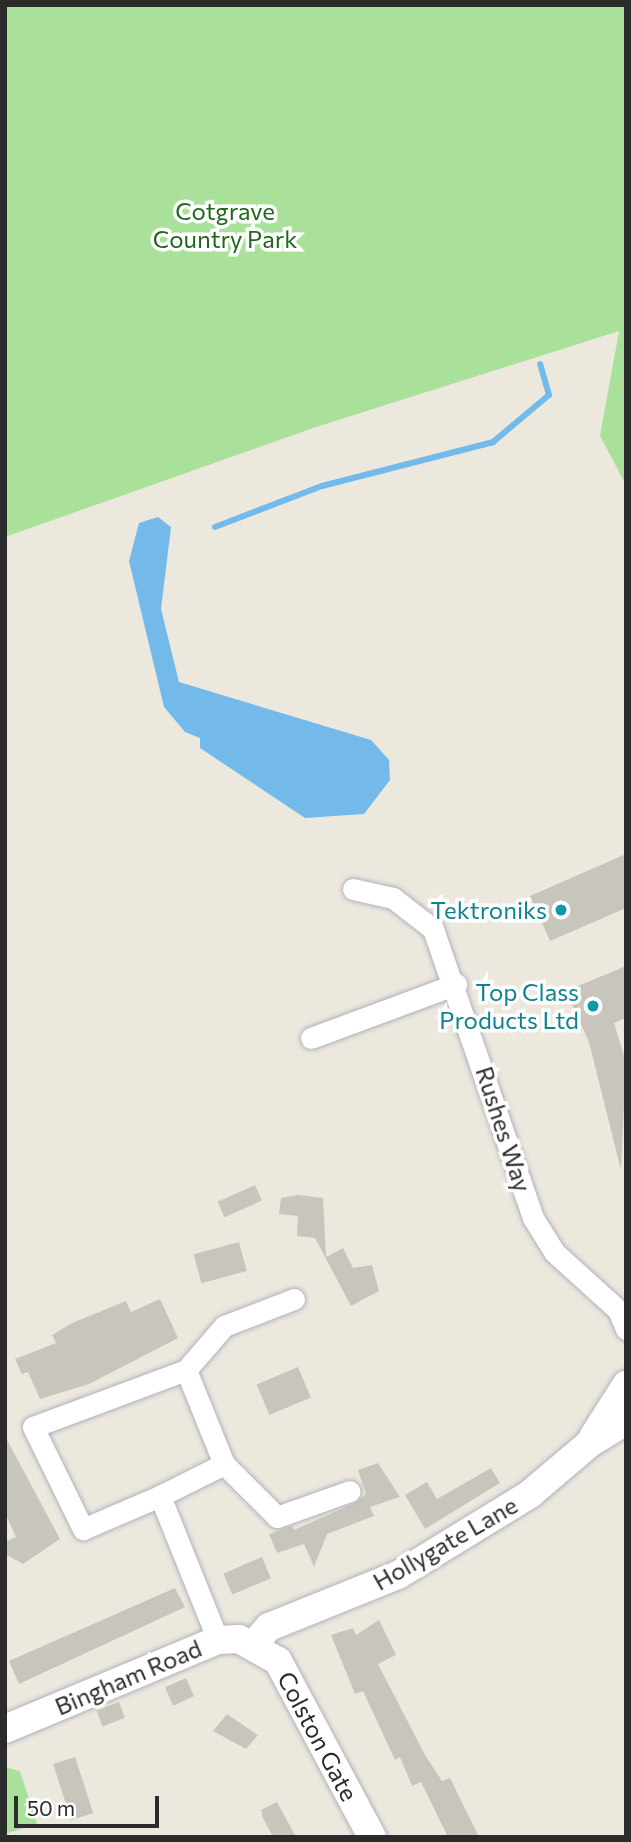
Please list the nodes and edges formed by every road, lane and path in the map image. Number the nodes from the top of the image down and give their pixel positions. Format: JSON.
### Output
{"nodes":[{"id":1,"x":353,"y":890,"type":"dead end"},
{"id":2,"x":456,"y":984,"type":"junction"},
{"id":3,"x":311,"y":1038,"type":"dead end"},
{"id":4,"x":293,"y":1299,"type":"dead end"},
{"id":5,"x":623,"y":1317,"type":"edge"},
{"id":6,"x":186,"y":1370,"type":"junction"},
{"id":7,"x":626,"y":1385,"type":"edge"},
{"id":8,"x":626,"y":1422,"type":"edge"},
{"id":9,"x":590,"y":1443,"type":"junction"},
{"id":10,"x":224,"y":1464,"type":"junction"},
{"id":11,"x":350,"y":1491,"type":"dead end"},
{"id":12,"x":160,"y":1496,"type":"junction"},
{"id":13,"x":218,"y":1640,"type":"junction"},
{"id":14,"x":254,"y":1644,"type":"junction"},
{"id":15,"x":5,"y":1729,"type":"edge"},
{"id":16,"x":372,"y":1837,"type":"edge"}],
"edges":[{"from":1,"to":2,"type":"street","name":"Rushes Way"},
{"from":2,"to":3,"type":"street"},
{"from":2,"to":5,"type":"street","name":"Rushes Way"},
{"from":4,"to":6,"type":"street"},
{"from":6,"to":10,"type":"street"},
{"from":6,"to":12,"type":"street"},
{"from":7,"to":9,"type":"street","name":"Hollygate Lane"},
{"from":8,"to":9,"type":"street","name":"Hollygate Lane"},
{"from":9,"to":14,"type":"street","name":"Hollygate Lane"},
{"from":10,"to":11,"type":"street"},
{"from":10,"to":12,"type":"street"},
{"from":12,"to":13,"type":"street"},
{"from":13,"to":14,"type":"street","name":"Bingham Road"},
{"from":13,"to":15,"type":"street","name":"Bingham Road"},
{"from":14,"to":16,"type":"street","name":"Colston Gate"}]}
